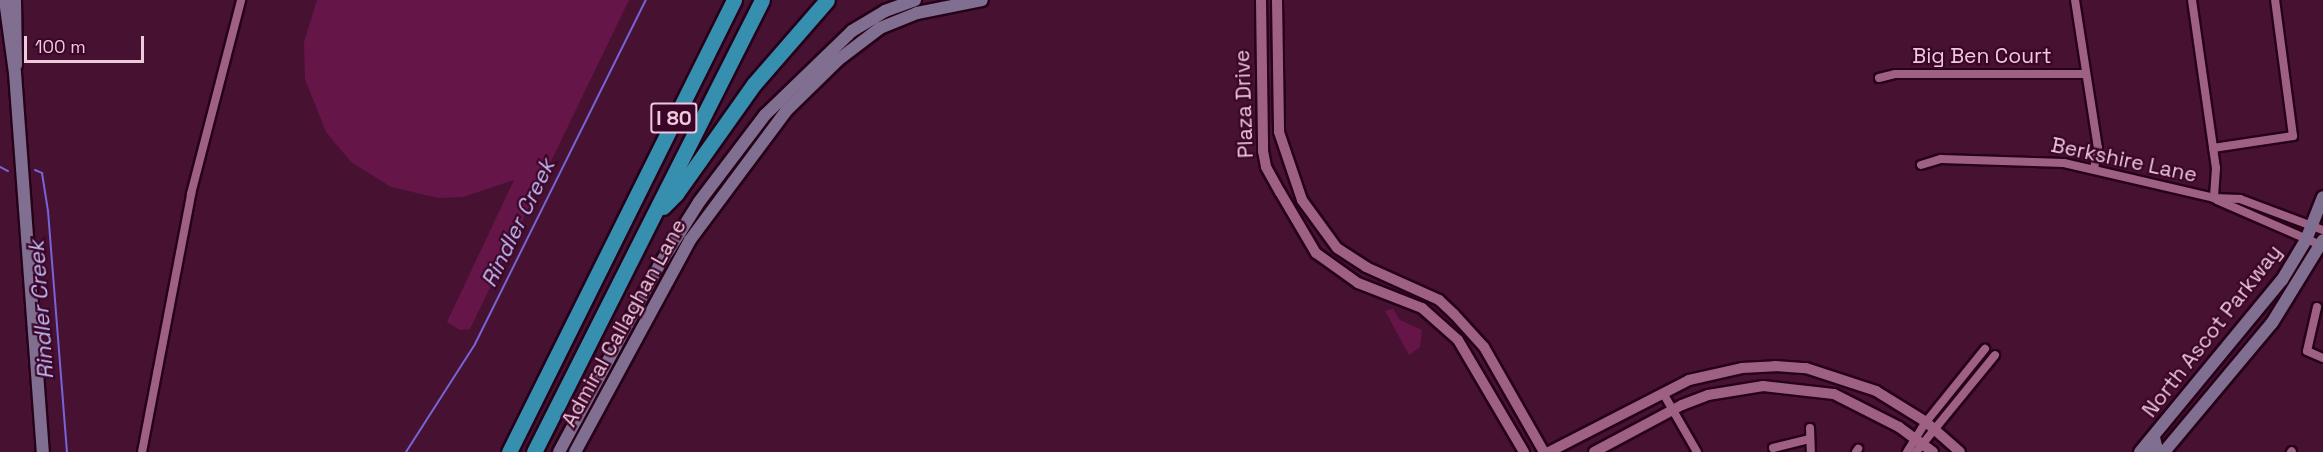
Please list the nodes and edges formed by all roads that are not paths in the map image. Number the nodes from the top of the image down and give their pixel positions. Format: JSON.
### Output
{"nodes":[{"id":1,"x":5,"y":0,"type":"edge"},
{"id":2,"x":15,"y":0,"type":"edge"},
{"id":3,"x":241,"y":0,"type":"edge"},
{"id":4,"x":734,"y":0,"type":"edge"},
{"id":5,"x":762,"y":0,"type":"edge"},
{"id":6,"x":826,"y":0,"type":"edge"},
{"id":7,"x":915,"y":0,"type":"edge"},
{"id":8,"x":982,"y":0,"type":"edge"},
{"id":9,"x":1262,"y":0,"type":"edge"},
{"id":10,"x":1277,"y":0,"type":"edge"},
{"id":11,"x":2075,"y":0,"type":"edge"},
{"id":12,"x":2192,"y":0,"type":"edge"},
{"id":13,"x":2275,"y":0,"type":"edge"},
{"id":14,"x":15,"y":73,"type":"junction"},
{"id":15,"x":2086,"y":74,"type":"junction"},
{"id":16,"x":1879,"y":78,"type":"dead end"},
{"id":17,"x":2213,"y":148,"type":"junction"},
{"id":18,"x":1920,"y":165,"type":"dead end"},
{"id":19,"x":2094,"y":168,"type":"junction"},
{"id":20,"x":2323,"y":197,"type":"edge"},
{"id":21,"x":2214,"y":198,"type":"junction"},
{"id":22,"x":2275,"y":210,"type":"junction"},
{"id":23,"x":653,"y":217,"type":"junction"},
{"id":24,"x":2270,"y":223,"type":"junction"},
{"id":25,"x":2318,"y":228,"type":"edge"},
{"id":26,"x":2306,"y":240,"type":"junction"},
{"id":27,"x":2322,"y":244,"type":"edge"},
{"id":28,"x":2317,"y":307,"type":"dead end"},
{"id":29,"x":1985,"y":349,"type":"dead end"},
{"id":30,"x":1995,"y":355,"type":"dead end"},
{"id":31,"x":2323,"y":358,"type":"edge"},
{"id":32,"x":1663,"y":393,"type":"junction"},
{"id":33,"x":1673,"y":410,"type":"junction"},
{"id":34,"x":1926,"y":422,"type":"junction"},
{"id":35,"x":1810,"y":428,"type":"dead end"},
{"id":36,"x":1935,"y":430,"type":"junction"},
{"id":37,"x":2154,"y":437,"type":"junction"},
{"id":38,"x":1809,"y":439,"type":"junction"},
{"id":39,"x":1918,"y":445,"type":"edge"},
{"id":40,"x":1773,"y":448,"type":"dead end"},
{"id":41,"x":43,"y":452,"type":"edge"},
{"id":42,"x":142,"y":452,"type":"edge"},
{"id":43,"x":509,"y":452,"type":"edge"},
{"id":44,"x":534,"y":452,"type":"edge"},
{"id":45,"x":559,"y":452,"type":"edge"},
{"id":46,"x":575,"y":452,"type":"edge"},
{"id":47,"x":1524,"y":452,"type":"edge"},
{"id":48,"x":1544,"y":452,"type":"edge"},
{"id":49,"x":1549,"y":452,"type":"edge"},
{"id":50,"x":1594,"y":452,"type":"edge"},
{"id":51,"x":1697,"y":452,"type":"edge"},
{"id":52,"x":1811,"y":452,"type":"edge"},
{"id":53,"x":1906,"y":452,"type":"edge"},
{"id":54,"x":1933,"y":452,"type":"edge"},
{"id":55,"x":1960,"y":452,"type":"edge"},
{"id":56,"x":2140,"y":452,"type":"edge"},
{"id":57,"x":2152,"y":452,"type":"edge"},
{"id":58,"x":2164,"y":452,"type":"edge"}],
"edges":[{"from":1,"to":14,"type":"main road"},
{"from":2,"to":14,"type":"main road"},
{"from":3,"to":42,"type":"street"},
{"from":4,"to":43,"type":"highway","number":"I 80"},
{"from":5,"to":23,"type":"highway","number":"I 80"},
{"from":6,"to":23,"type":"highway"},
{"from":7,"to":45,"type":"main road","name":"Admiral Callaghan Lane"},
{"from":8,"to":46,"type":"main road","name":"Admiral Callaghan Lane"},
{"from":9,"to":47,"type":"street","name":"Plaza Drive"},
{"from":10,"to":48,"type":"street","name":"Plaza Drive"},
{"from":11,"to":15,"type":"street"},
{"from":12,"to":17,"type":"street"},
{"from":13,"to":17,"type":"street"},
{"from":14,"to":41,"type":"main road"},
{"from":15,"to":16,"type":"street","name":"Big Ben Court"},
{"from":15,"to":19,"type":"street"},
{"from":17,"to":21,"type":"street"},
{"from":18,"to":19,"type":"street","name":"Berkshire Lane"},
{"from":19,"to":21,"type":"street","name":"Berkshire Lane"},
{"from":20,"to":25,"type":"main road","name":"North Ascot Parkway"},
{"from":21,"to":22,"type":"street","name":"Berkshire Lane"},
{"from":21,"to":24,"type":"street","name":"Berkshire Lane"},
{"from":22,"to":24,"type":"street"},
{"from":22,"to":25,"type":"street","name":"Berkshire Lane"},
{"from":23,"to":44,"type":"highway","number":"I 80"},
{"from":24,"to":26,"type":"street","name":"Berkshire Lane"},
{"from":25,"to":26,"type":"main road","name":"North Ascot Parkway"},
{"from":26,"to":27,"type":"street","name":"Berkshire Lane"},
{"from":26,"to":37,"type":"main road","name":"North Ascot Parkway"},
{"from":27,"to":58,"type":"main road","name":"North Ascot Parkway"},
{"from":28,"to":31,"type":"street"},
{"from":29,"to":34,"type":"street"},
{"from":30,"to":36,"type":"street"},
{"from":32,"to":33,"type":"street"},
{"from":32,"to":34,"type":"street"},
{"from":32,"to":49,"type":"street"},
{"from":33,"to":39,"type":"street"},
{"from":33,"to":50,"type":"street"},
{"from":33,"to":51,"type":"street"},
{"from":34,"to":36,"type":"street"},
{"from":34,"to":39,"type":"street"},
{"from":35,"to":38,"type":"street"},
{"from":36,"to":39,"type":"street"},
{"from":36,"to":55,"type":"street"},
{"from":37,"to":56,"type":"main road","name":"North Ascot Parkway"},
{"from":37,"to":57,"type":"main road"},
{"from":38,"to":40,"type":"street"},
{"from":38,"to":52,"type":"street"},
{"from":39,"to":53,"type":"street"},
{"from":39,"to":54,"type":"street"}]}
